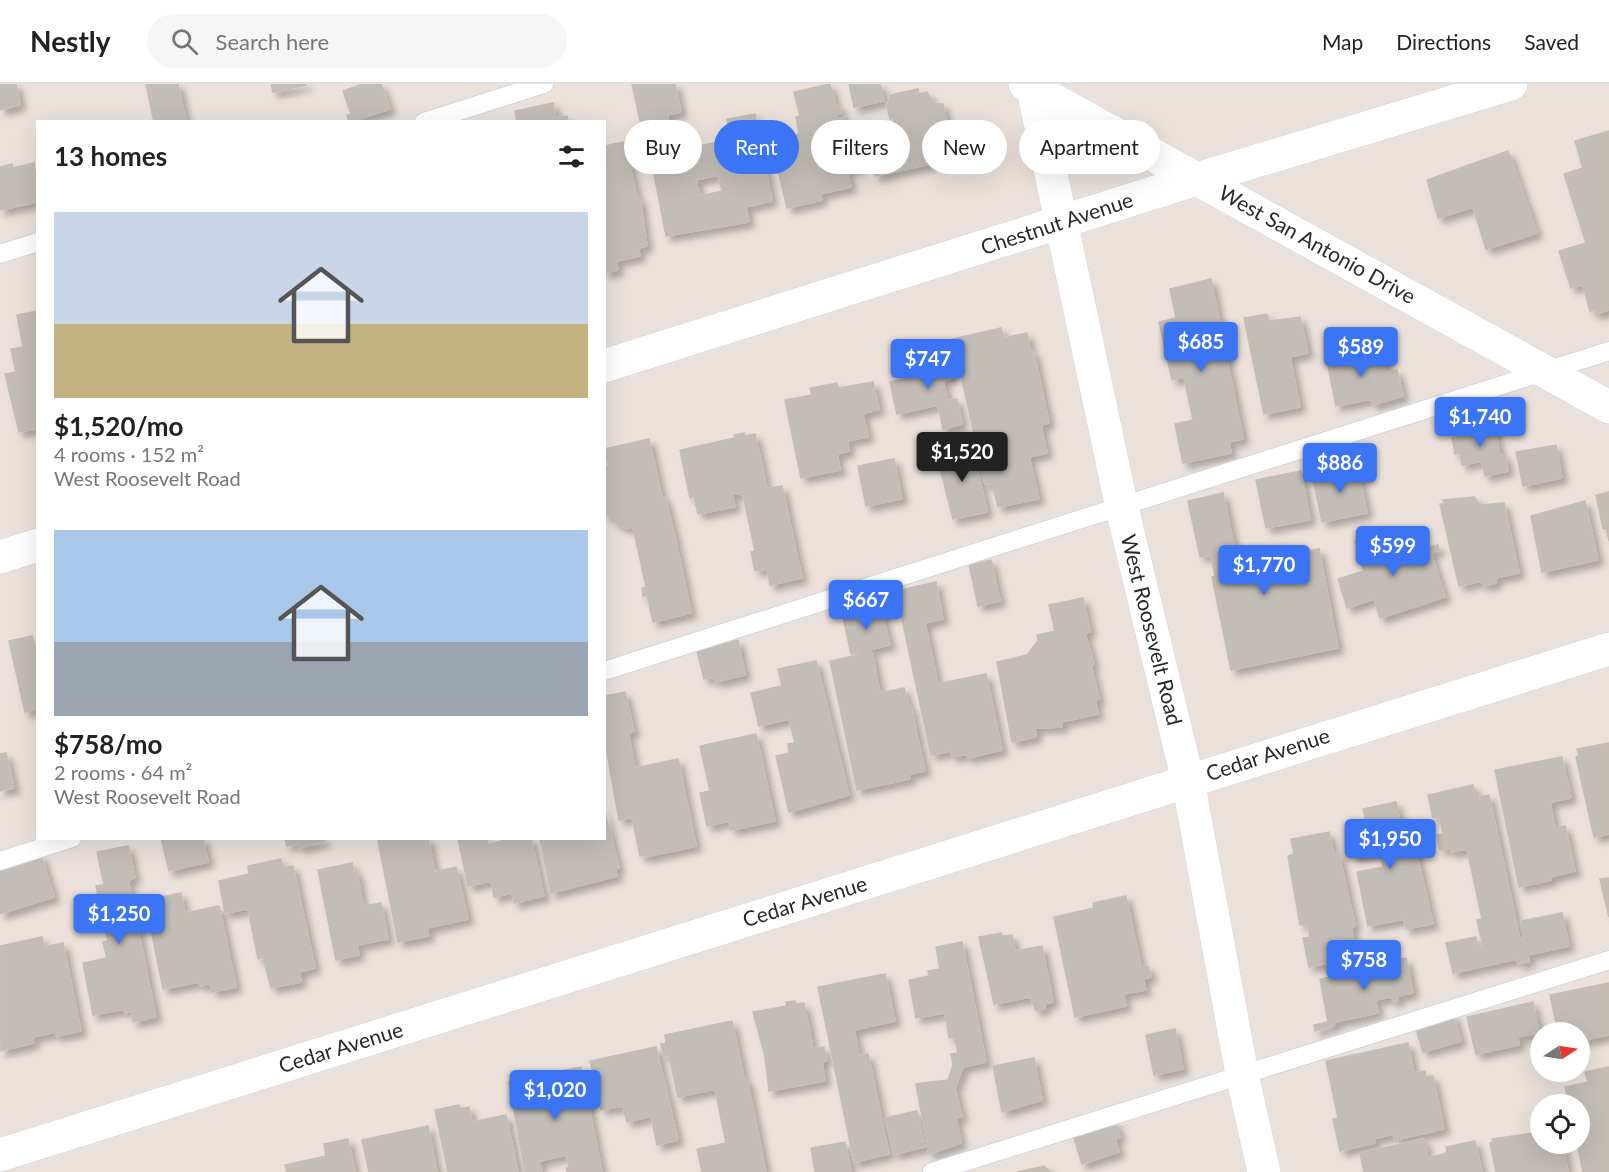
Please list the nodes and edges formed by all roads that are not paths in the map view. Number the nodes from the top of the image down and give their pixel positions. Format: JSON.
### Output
{"nodes":[{"id":1,"x":544,"y":84,"type":"edge"},
{"id":2,"x":1511,"y":84,"type":"edge"},
{"id":3,"x":1029,"y":86,"type":"edge"},
{"id":4,"x":430,"y":120,"type":"edge"},
{"id":5,"x":1197,"y":179,"type":"junction"},
{"id":6,"x":1062,"y":222,"type":"junction"},
{"id":7,"x":36,"y":243,"type":"edge"},
{"id":8,"x":0,"y":254,"type":"edge"},
{"id":9,"x":1609,"y":351,"type":"edge"},
{"id":10,"x":606,"y":365,"type":"edge"},
{"id":11,"x":1545,"y":371,"type":"junction"},
{"id":12,"x":1609,"y":407,"type":"edge"},
{"id":13,"x":1122,"y":508,"type":"junction"},
{"id":14,"x":36,"y":546,"type":"edge"},
{"id":15,"x":0,"y":556,"type":"edge"},
{"id":16,"x":1609,"y":649,"type":"edge"},
{"id":17,"x":606,"y":670,"type":"edge"},
{"id":18,"x":1188,"y":781,"type":"junction"},
{"id":19,"x":66,"y":840,"type":"edge"},
{"id":20,"x":0,"y":861,"type":"edge"},
{"id":21,"x":1609,"y":960,"type":"edge"},
{"id":22,"x":1242,"y":1074,"type":"junction"},
{"id":23,"x":0,"y":1155,"type":"edge"},
{"id":24,"x":933,"y":1172,"type":"edge"},
{"id":25,"x":1264,"y":1172,"type":"edge"}],
"edges":[{"from":1,"to":4,"type":"lane"},
{"from":2,"to":5,"type":"street","name":"Chestnut Avenue"},
{"from":3,"to":5,"type":"street","name":"West San Antonio Drive"},
{"from":3,"to":6,"type":"street","name":"West Roosevelt Road"},
{"from":5,"to":6,"type":"street","name":"Chestnut Avenue"},
{"from":5,"to":11,"type":"street","name":"West San Antonio Drive"},
{"from":6,"to":10,"type":"street","name":"Chestnut Avenue"},
{"from":6,"to":13,"type":"street","name":"West Roosevelt Road"},
{"from":7,"to":8,"type":"lane"},
{"from":9,"to":11,"type":"lane"},
{"from":11,"to":12,"type":"street","name":"West San Antonio Drive"},
{"from":11,"to":13,"type":"lane"},
{"from":13,"to":17,"type":"lane"},
{"from":13,"to":18,"type":"street","name":"West Roosevelt Road"},
{"from":14,"to":15,"type":"street"},
{"from":16,"to":18,"type":"street","name":"Cedar Avenue"},
{"from":18,"to":22,"type":"street","name":"West Roosevelt Road"},
{"from":18,"to":23,"type":"street","name":"Cedar Avenue"},
{"from":19,"to":20,"type":"lane"},
{"from":21,"to":22,"type":"lane"},
{"from":22,"to":24,"type":"lane"},
{"from":22,"to":25,"type":"street","name":"West Roosevelt Road"}]}
